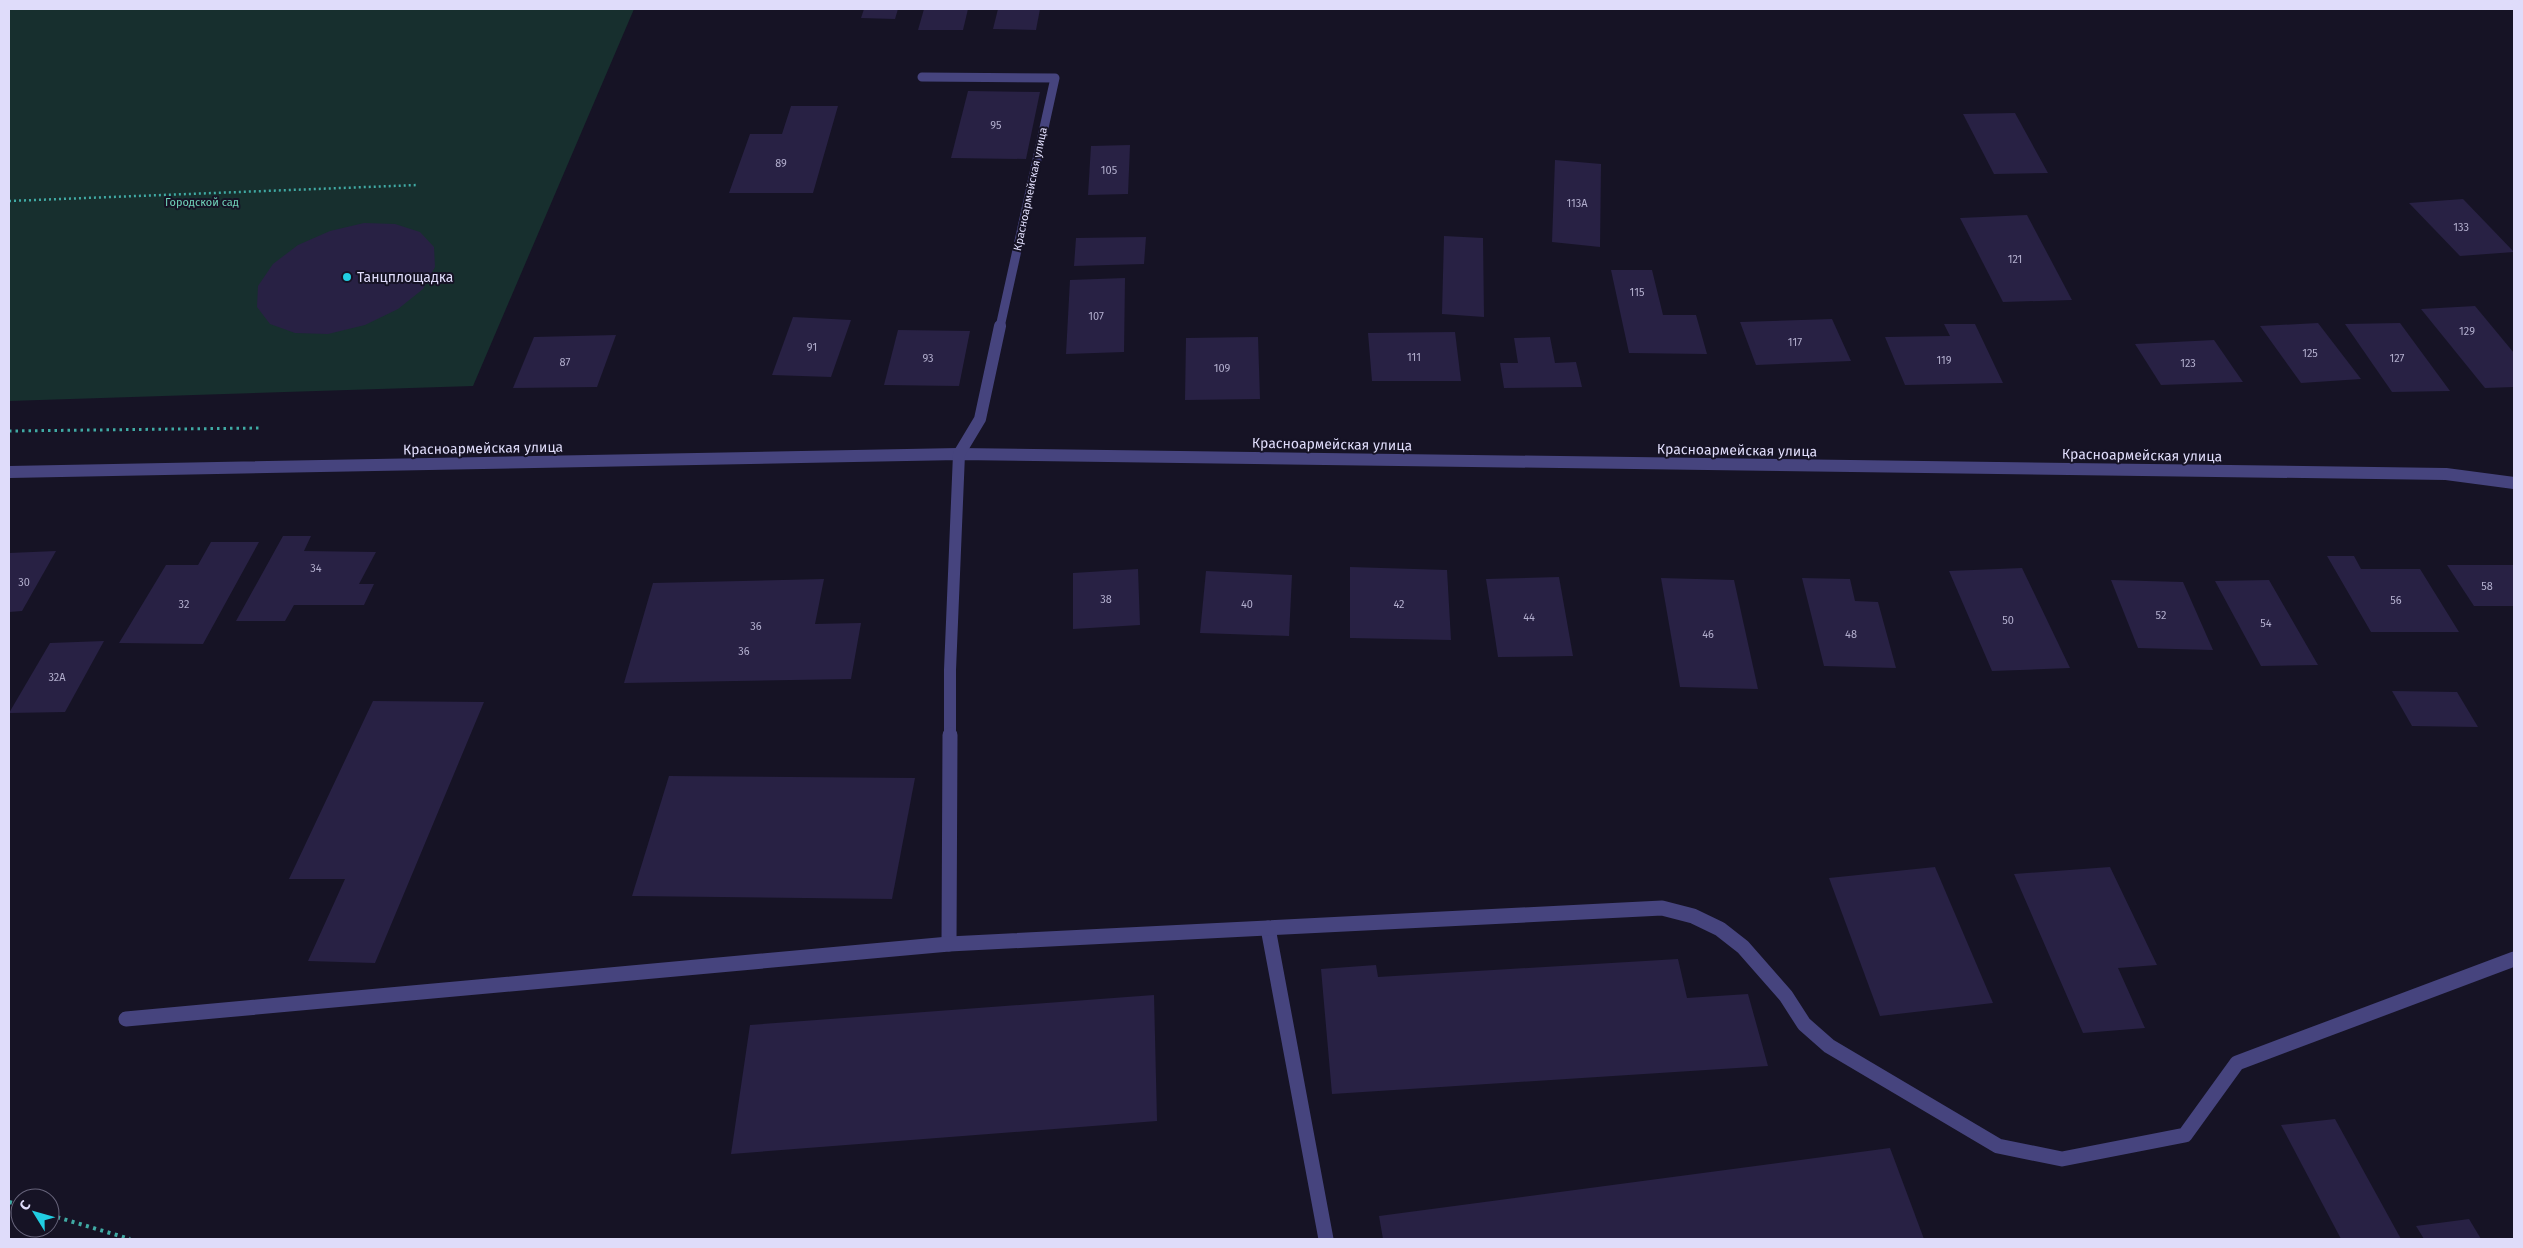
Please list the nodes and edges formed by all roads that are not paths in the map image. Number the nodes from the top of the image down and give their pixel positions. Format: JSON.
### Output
{"nodes":[{"id":1,"x":922,"y":77,"type":"dead end"},
{"id":2,"x":959,"y":454,"type":"junction"},
{"id":3,"x":9,"y":472,"type":"edge"},
{"id":4,"x":2514,"y":483,"type":"edge"},
{"id":5,"x":1268,"y":928,"type":"junction"},
{"id":6,"x":949,"y":944,"type":"junction"},
{"id":7,"x":2514,"y":960,"type":"edge"},
{"id":8,"x":126,"y":1019,"type":"dead end"},
{"id":9,"x":1326,"y":1239,"type":"edge"}],
"edges":[{"from":1,"to":2,"type":"street","name":"Красноармейская улица"},
{"from":2,"to":3,"type":"street","name":"Красноармейская улица"},
{"from":2,"to":4,"type":"street","name":"Красноармейская улица"},
{"from":2,"to":6,"type":"street"},
{"from":5,"to":6,"type":"street"},
{"from":5,"to":7,"type":"street"},
{"from":5,"to":9,"type":"street"},
{"from":6,"to":8,"type":"street"}]}
